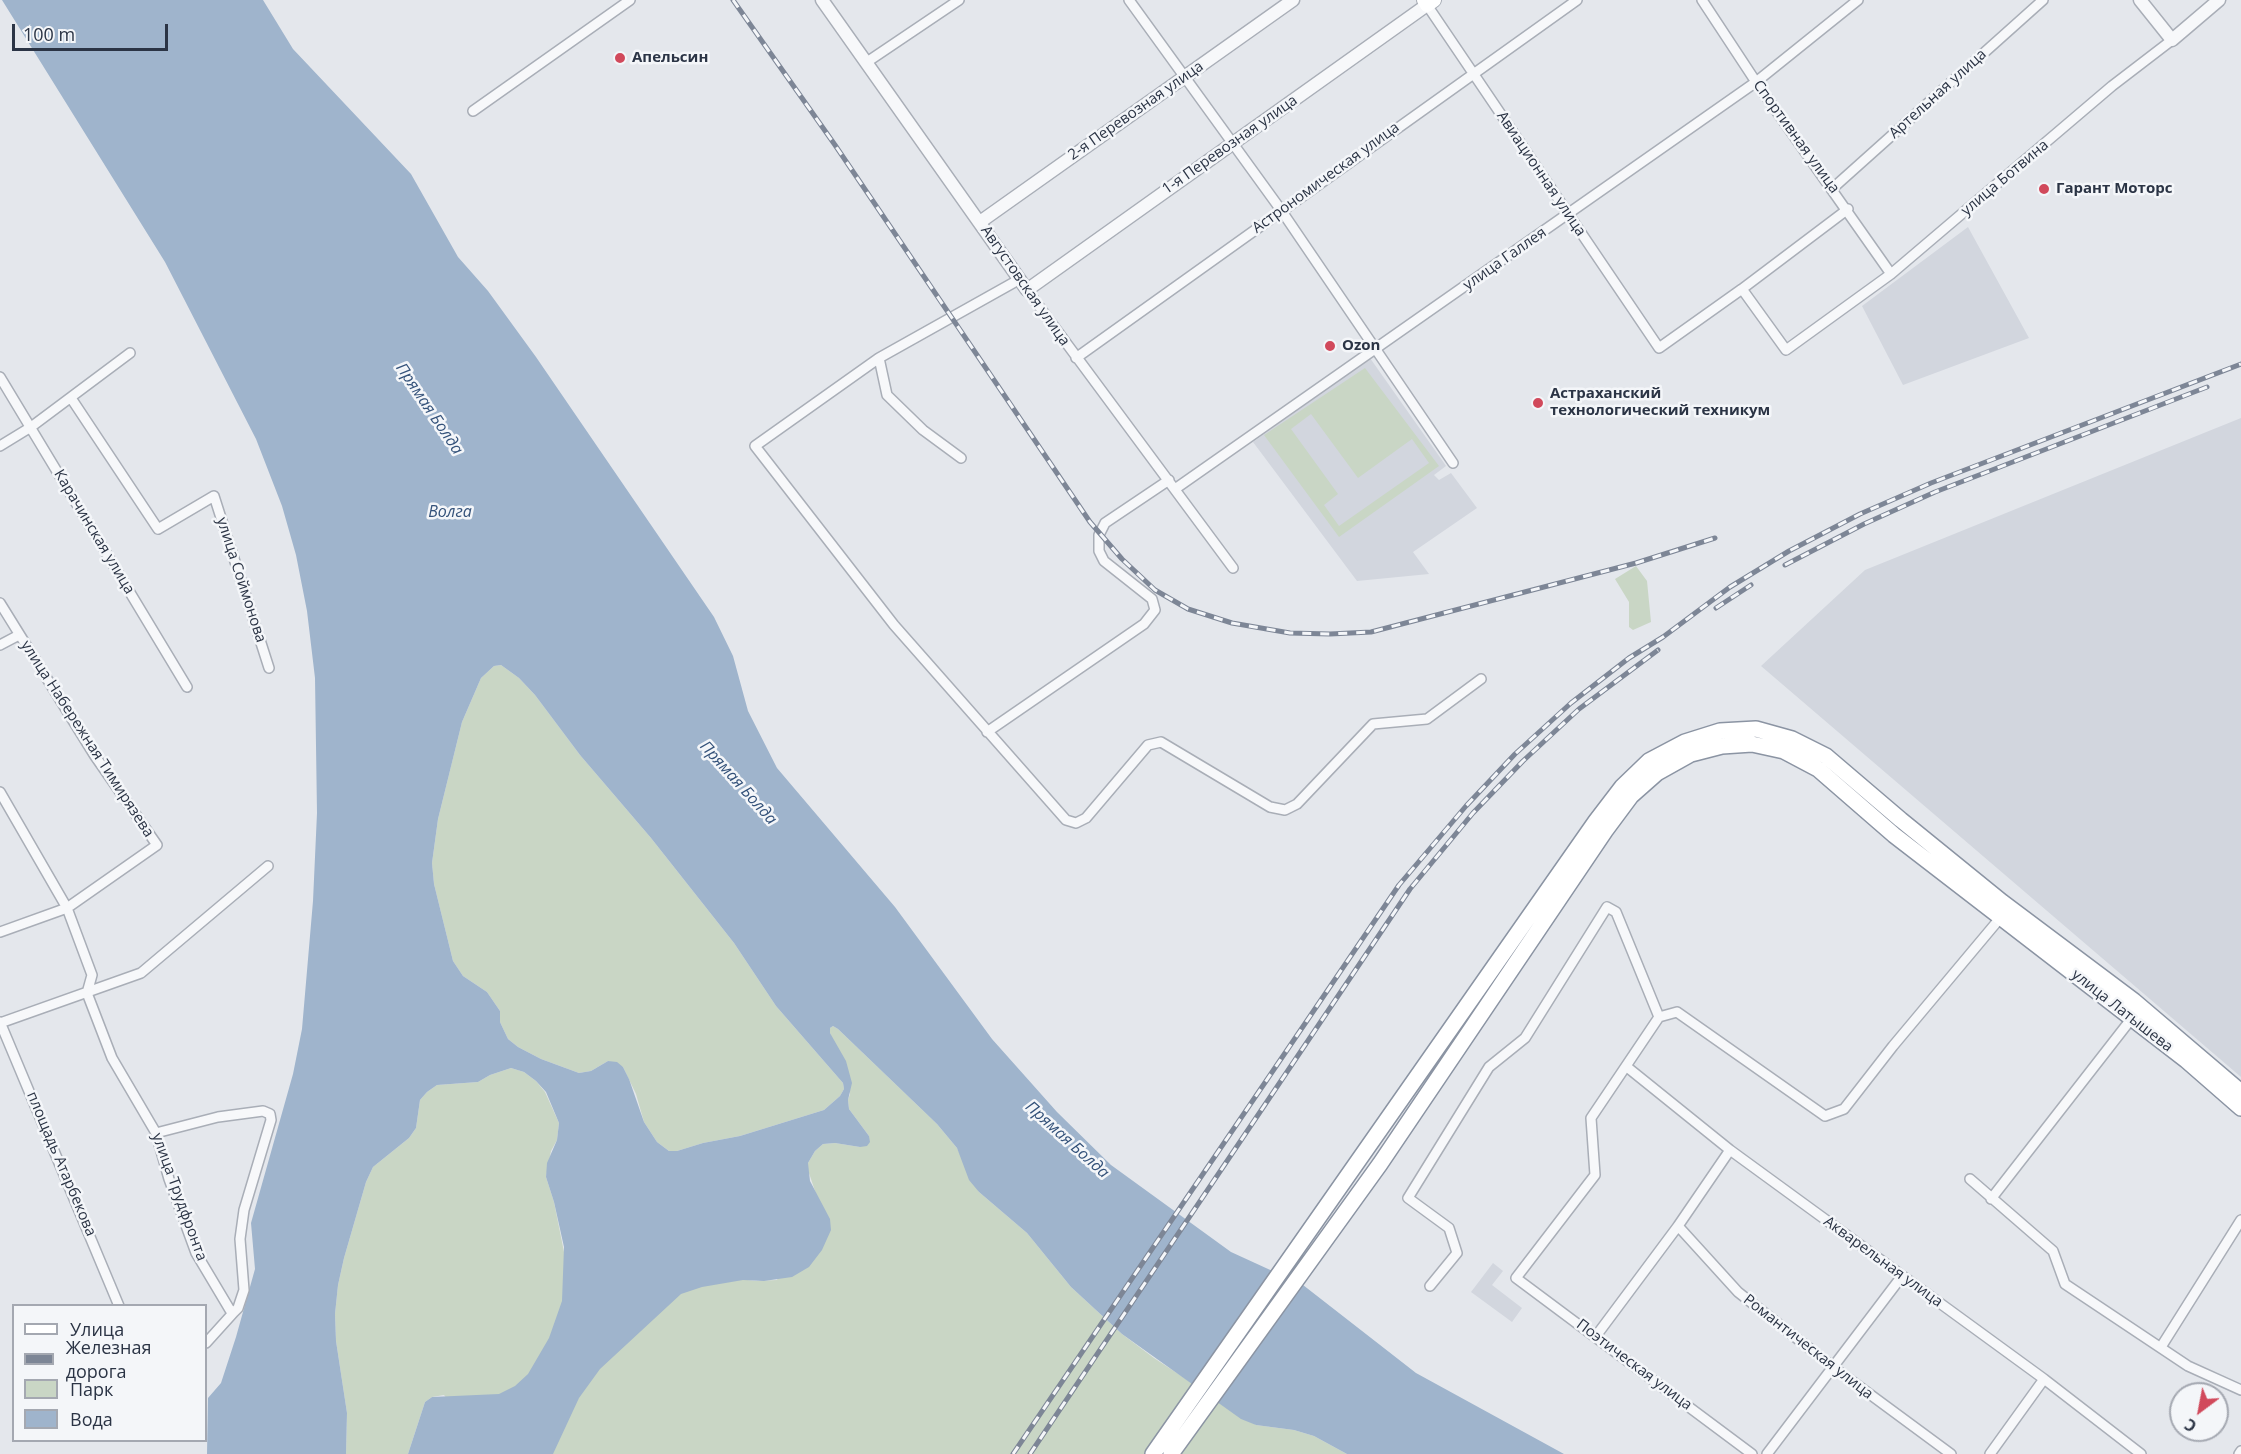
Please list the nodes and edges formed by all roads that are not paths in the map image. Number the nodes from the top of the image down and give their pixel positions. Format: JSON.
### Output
{"nodes":[{"id":1,"x":630,"y":0,"type":"edge"},
{"id":2,"x":822,"y":0,"type":"edge"},
{"id":3,"x":959,"y":0,"type":"edge"},
{"id":4,"x":1129,"y":0,"type":"edge"},
{"id":5,"x":1293,"y":0,"type":"edge"},
{"id":6,"x":1577,"y":0,"type":"edge"},
{"id":7,"x":1701,"y":0,"type":"edge"},
{"id":8,"x":1858,"y":0,"type":"edge"},
{"id":9,"x":2043,"y":0,"type":"edge"},
{"id":10,"x":2140,"y":0,"type":"edge"},
{"id":11,"x":2219,"y":0,"type":"edge"},
{"id":12,"x":1428,"y":2,"type":"edge"},
{"id":13,"x":2172,"y":40,"type":"junction"},
{"id":14,"x":867,"y":62,"type":"junction"},
{"id":15,"x":1473,"y":73,"type":"junction"},
{"id":16,"x":1184,"y":77,"type":"junction"},
{"id":17,"x":1756,"y":82,"type":"junction"},
{"id":18,"x":473,"y":111,"type":"dead end"},
{"id":19,"x":1233,"y":143,"type":"junction"},
{"id":20,"x":1833,"y":188,"type":"junction"},
{"id":21,"x":1848,"y":209,"type":"junction"},
{"id":22,"x":1281,"y":210,"type":"junction"},
{"id":23,"x":1568,"y":216,"type":"junction"},
{"id":24,"x":980,"y":222,"type":"junction"},
{"id":25,"x":1891,"y":274,"type":"junction"},
{"id":26,"x":1023,"y":284,"type":"junction"},
{"id":27,"x":1742,"y":290,"type":"junction"},
{"id":28,"x":1374,"y":350,"type":"junction"},
{"id":29,"x":130,"y":353,"type":"dead end"},
{"id":30,"x":879,"y":358,"type":"junction"},
{"id":31,"x":1076,"y":358,"type":"junction"},
{"id":32,"x":0,"y":377,"type":"edge"},
{"id":33,"x":71,"y":398,"type":"junction"},
{"id":34,"x":31,"y":427,"type":"junction"},
{"id":35,"x":0,"y":446,"type":"edge"},
{"id":36,"x":961,"y":458,"type":"dead end"},
{"id":37,"x":1453,"y":464,"type":"dead end"},
{"id":38,"x":1169,"y":480,"type":"junction"},
{"id":39,"x":1175,"y":489,"type":"junction"},
{"id":40,"x":1233,"y":568,"type":"dead end"},
{"id":41,"x":0,"y":603,"type":"edge"},
{"id":42,"x":19,"y":635,"type":"junction"},
{"id":43,"x":0,"y":645,"type":"edge"},
{"id":44,"x":269,"y":668,"type":"dead end"},
{"id":45,"x":1481,"y":679,"type":"dead end"},
{"id":46,"x":187,"y":687,"type":"dead end"},
{"id":47,"x":987,"y":732,"type":"junction"},
{"id":48,"x":0,"y":792,"type":"edge"},
{"id":49,"x":268,"y":866,"type":"dead end"},
{"id":50,"x":67,"y":908,"type":"junction"},
{"id":51,"x":2001,"y":917,"type":"junction"},
{"id":52,"x":0,"y":932,"type":"edge"},
{"id":53,"x":87,"y":993,"type":"junction"},
{"id":54,"x":1659,"y":1017,"type":"junction"},
{"id":55,"x":2132,"y":1018,"type":"junction"},
{"id":56,"x":0,"y":1023,"type":"edge"},
{"id":57,"x":10,"y":1043,"type":"junction"},
{"id":58,"x":0,"y":1044,"type":"edge"},
{"id":59,"x":1627,"y":1067,"type":"junction"},
{"id":60,"x":2241,"y":1092,"type":"edge"},
{"id":61,"x":2241,"y":1108,"type":"edge"},
{"id":62,"x":156,"y":1133,"type":"junction"},
{"id":63,"x":1730,"y":1150,"type":"junction"},
{"id":64,"x":1970,"y":1179,"type":"dead end"},
{"id":65,"x":1991,"y":1199,"type":"junction"},
{"id":66,"x":2241,"y":1220,"type":"edge"},
{"id":67,"x":1678,"y":1226,"type":"junction"},
{"id":68,"x":1902,"y":1276,"type":"junction"},
{"id":69,"x":1430,"y":1286,"type":"dead end"},
{"id":70,"x":119,"y":1304,"type":"edge"},
{"id":71,"x":232,"y":1311,"type":"junction"},
{"id":72,"x":1596,"y":1336,"type":"junction"},
{"id":73,"x":207,"y":1342,"type":"edge"},
{"id":74,"x":2161,"y":1347,"type":"junction"},
{"id":75,"x":1833,"y":1367,"type":"junction"},
{"id":76,"x":2044,"y":1379,"type":"junction"},
{"id":77,"x":2241,"y":1390,"type":"edge"},
{"id":78,"x":1153,"y":1454,"type":"edge"},
{"id":79,"x":1171,"y":1454,"type":"edge"},
{"id":80,"x":1752,"y":1454,"type":"edge"},
{"id":81,"x":1767,"y":1454,"type":"edge"},
{"id":82,"x":1951,"y":1454,"type":"edge"},
{"id":83,"x":1990,"y":1454,"type":"edge"},
{"id":84,"x":2141,"y":1454,"type":"edge"}],
"edges":[{"from":1,"to":18,"type":"street"},
{"from":2,"to":14,"type":"street","name":"Августовская улица"},
{"from":3,"to":14,"type":"street"},
{"from":4,"to":16,"type":"street"},
{"from":5,"to":16,"type":"street","name":"2-я Перевозная улица"},
{"from":6,"to":15,"type":"street","name":"Астрономическая улица"},
{"from":7,"to":17,"type":"street","name":"Спортивная улица"},
{"from":8,"to":17,"type":"street","name":"улица Галлея"},
{"from":9,"to":20,"type":"street","name":"Артельная улица"},
{"from":10,"to":13,"type":"street"},
{"from":11,"to":13,"type":"street","name":"улица Ботвина"},
{"from":12,"to":15,"type":"street","name":"Авиационная улица"},
{"from":12,"to":19,"type":"street","name":"1-я Перевозная улица"},
{"from":13,"to":25,"type":"street","name":"улица Ботвина"},
{"from":14,"to":24,"type":"street","name":"Августовская улица"},
{"from":15,"to":22,"type":"street","name":"Астрономическая улица"},
{"from":15,"to":23,"type":"street","name":"Авиационная улица"},
{"from":16,"to":19,"type":"street"},
{"from":16,"to":24,"type":"street","name":"2-я Перевозная улица"},
{"from":17,"to":20,"type":"street","name":"Спортивная улица"},
{"from":17,"to":23,"type":"street","name":"улица Галлея"},
{"from":19,"to":22,"type":"street"},
{"from":19,"to":26,"type":"street","name":"1-я Перевозная улица"},
{"from":20,"to":21,"type":"street","name":"Спортивная улица"},
{"from":21,"to":25,"type":"street","name":"Спортивная улица"},
{"from":21,"to":27,"type":"street"},
{"from":22,"to":28,"type":"street"},
{"from":22,"to":31,"type":"street","name":"Астрономическая улица"},
{"from":23,"to":27,"type":"street","name":"Авиационная улица"},
{"from":23,"to":28,"type":"street","name":"улица Галлея"},
{"from":24,"to":26,"type":"street","name":"Августовская улица"},
{"from":25,"to":27,"type":"street","name":"улица Ботвина"},
{"from":26,"to":30,"type":"street"},
{"from":26,"to":31,"type":"street","name":"Августовская улица"},
{"from":28,"to":37,"type":"street"},
{"from":28,"to":39,"type":"street","name":"улица Галлея"},
{"from":29,"to":33,"type":"street"},
{"from":30,"to":36,"type":"street"},
{"from":30,"to":47,"type":"street"},
{"from":31,"to":38,"type":"street","name":"Августовская улица"},
{"from":32,"to":34,"type":"street","name":"Карачинская улица"},
{"from":33,"to":34,"type":"street"},
{"from":33,"to":44,"type":"street","name":"улица Соймонова"},
{"from":34,"to":35,"type":"street"},
{"from":34,"to":46,"type":"street","name":"Карачинская улица"},
{"from":38,"to":39,"type":"street","name":"Августовская улица"},
{"from":38,"to":47,"type":"street"},
{"from":39,"to":40,"type":"street","name":"Августовская улица"},
{"from":41,"to":42,"type":"street","name":"улица Набережная Тимирязева"},
{"from":42,"to":43,"type":"street"},
{"from":42,"to":50,"type":"street","name":"улица Набережная Тимирязева"},
{"from":45,"to":47,"type":"street"},
{"from":48,"to":50,"type":"street","name":"улица Трудфронта"},
{"from":49,"to":53,"type":"street"},
{"from":50,"to":52,"type":"street"},
{"from":50,"to":53,"type":"street","name":"улица Трудфронта"},
{"from":51,"to":54,"type":"street"},
{"from":51,"to":55,"type":"highway","name":"улица Латышева"},
{"from":51,"to":79,"type":"highway","name":"улица Латышева"},
{"from":53,"to":56,"type":"street"},
{"from":53,"to":62,"type":"street","name":"улица Трудфронта"},
{"from":54,"to":59,"type":"street"},
{"from":54,"to":69,"type":"street"},
{"from":55,"to":61,"type":"highway","name":"улица Латышева"},
{"from":55,"to":65,"type":"street"},
{"from":56,"to":57,"type":"street","name":"площадь Атарбекова"},
{"from":57,"to":58,"type":"street"},
{"from":57,"to":70,"type":"street","name":"площадь Атарбекова"},
{"from":59,"to":63,"type":"street","name":"Акварельная улица"},
{"from":59,"to":72,"type":"street","name":"Поэтическая улица"},
{"from":60,"to":78,"type":"highway","name":"улица Латышева"},
{"from":62,"to":71,"type":"street","name":"улица Трудфронта"},
{"from":62,"to":71,"type":"street"},
{"from":63,"to":67,"type":"street"},
{"from":63,"to":68,"type":"street","name":"Акварельная улица"},
{"from":64,"to":65,"type":"street"},
{"from":65,"to":74,"type":"street"},
{"from":66,"to":74,"type":"street"},
{"from":67,"to":72,"type":"street"},
{"from":67,"to":75,"type":"street","name":"Романтическая улица"},
{"from":68,"to":75,"type":"street"},
{"from":68,"to":76,"type":"street","name":"Акварельная улица"},
{"from":71,"to":73,"type":"street"},
{"from":72,"to":80,"type":"street","name":"Поэтическая улица"},
{"from":74,"to":77,"type":"street"},
{"from":75,"to":81,"type":"street"},
{"from":75,"to":82,"type":"street","name":"Романтическая улица"},
{"from":76,"to":83,"type":"street"},
{"from":76,"to":84,"type":"street","name":"Акварельная улица"}]}
